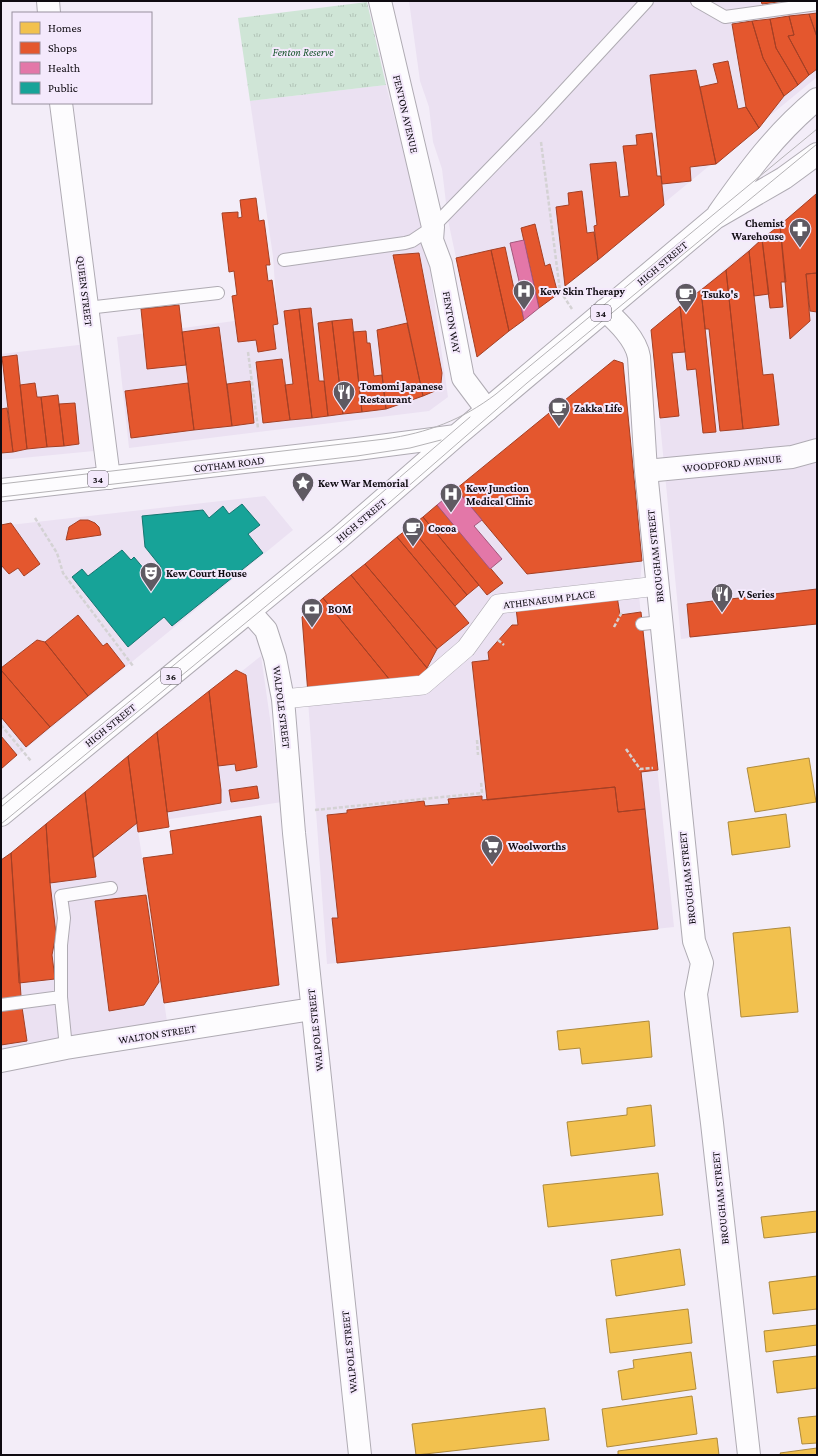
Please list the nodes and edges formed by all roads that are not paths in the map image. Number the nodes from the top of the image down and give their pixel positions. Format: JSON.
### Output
{"nodes":[{"id":1,"x":48,"y":1,"type":"edge"},
{"id":2,"x":380,"y":1,"type":"edge"},
{"id":3,"x":647,"y":1,"type":"edge"},
{"id":4,"x":697,"y":1,"type":"edge"},
{"id":5,"x":817,"y":4,"type":"edge"},
{"id":6,"x":50,"y":12,"type":"edge"},
{"id":7,"x":817,"y":99,"type":"edge"},
{"id":8,"x":61,"y":104,"type":"edge"},
{"id":9,"x":817,"y":154,"type":"edge"},
{"id":10,"x":715,"y":218,"type":"junction"},
{"id":11,"x":433,"y":227,"type":"junction"},
{"id":12,"x":284,"y":260,"type":"dead end"},
{"id":13,"x":218,"y":293,"type":"dead end"},
{"id":14,"x":87,"y":308,"type":"junction"},
{"id":15,"x":605,"y":310,"type":"junction"},
{"id":16,"x":487,"y":410,"type":"junction"},
{"id":17,"x":456,"y":436,"type":"junction"},
{"id":18,"x":817,"y":450,"type":"edge"},
{"id":19,"x":646,"y":471,"type":"junction"},
{"id":20,"x":109,"y":478,"type":"junction"},
{"id":21,"x":1,"y":490,"type":"edge"},
{"id":22,"x":658,"y":586,"type":"junction"},
{"id":23,"x":250,"y":612,"type":"junction"},
{"id":24,"x":283,"y":699,"type":"junction"},
{"id":25,"x":1,"y":815,"type":"edge"},
{"id":26,"x":111,"y":888,"type":"dead end"},
{"id":27,"x":61,"y":997,"type":"junction"},
{"id":28,"x":1,"y":1005,"type":"edge"},
{"id":29,"x":312,"y":1009,"type":"junction"},
{"id":30,"x":66,"y":1048,"type":"junction"},
{"id":31,"x":1,"y":1060,"type":"edge"},
{"id":32,"x":360,"y":1455,"type":"edge"},
{"id":33,"x":749,"y":1455,"type":"edge"}],
"edges":[{"from":1,"to":6,"type":"street"},
{"from":2,"to":11,"type":"street","name":"FENTON AVENUE"},
{"from":3,"to":11,"type":"lane"},
{"from":4,"to":5,"type":"lane"},
{"from":7,"to":10,"type":"street","name":"HIGH STREET","number":"34"},
{"from":8,"to":14,"type":"street","name":"QUEEN STREET"},
{"from":9,"to":10,"type":"street","name":"HIGH STREET","number":"34"},
{"from":10,"to":15,"type":"street","name":"HIGH STREET","number":"34"},
{"from":11,"to":12,"type":"lane"},
{"from":11,"to":16,"type":"street","name":"FENTON WAY"},
{"from":13,"to":14,"type":"lane"},
{"from":14,"to":20,"type":"street","name":"QUEEN STREET"},
{"from":15,"to":16,"type":"street","name":"HIGH STREET","number":"34"},
{"from":15,"to":19,"type":"street","name":"BROUGHAM STREET"},
{"from":16,"to":17,"type":"street","name":"HIGH STREET","number":"34"},
{"from":17,"to":20,"type":"street","name":"COTHAM ROAD","number":"34"},
{"from":17,"to":23,"type":"street","name":"HIGH STREET","number":"36"},
{"from":18,"to":19,"type":"street","name":"WOODFORD AVENUE"},
{"from":19,"to":22,"type":"street","name":"BROUGHAM STREET"},
{"from":20,"to":21,"type":"street","name":"COTHAM ROAD","number":"34"},
{"from":22,"to":24,"type":"street","name":"ATHENAEUM PLACE"},
{"from":22,"to":33,"type":"street","name":"BROUGHAM STREET"},
{"from":23,"to":24,"type":"street","name":"WALPOLE STREET"},
{"from":23,"to":25,"type":"street","name":"HIGH STREET","number":"36"},
{"from":24,"to":29,"type":"street","name":"WALPOLE STREET"},
{"from":26,"to":27,"type":"lane"},
{"from":27,"to":28,"type":"lane"},
{"from":27,"to":30,"type":"lane"},
{"from":29,"to":30,"type":"street","name":"WALTON STREET"},
{"from":29,"to":32,"type":"street","name":"WALPOLE STREET"},
{"from":30,"to":31,"type":"street","name":"WALTON STREET"}]}
